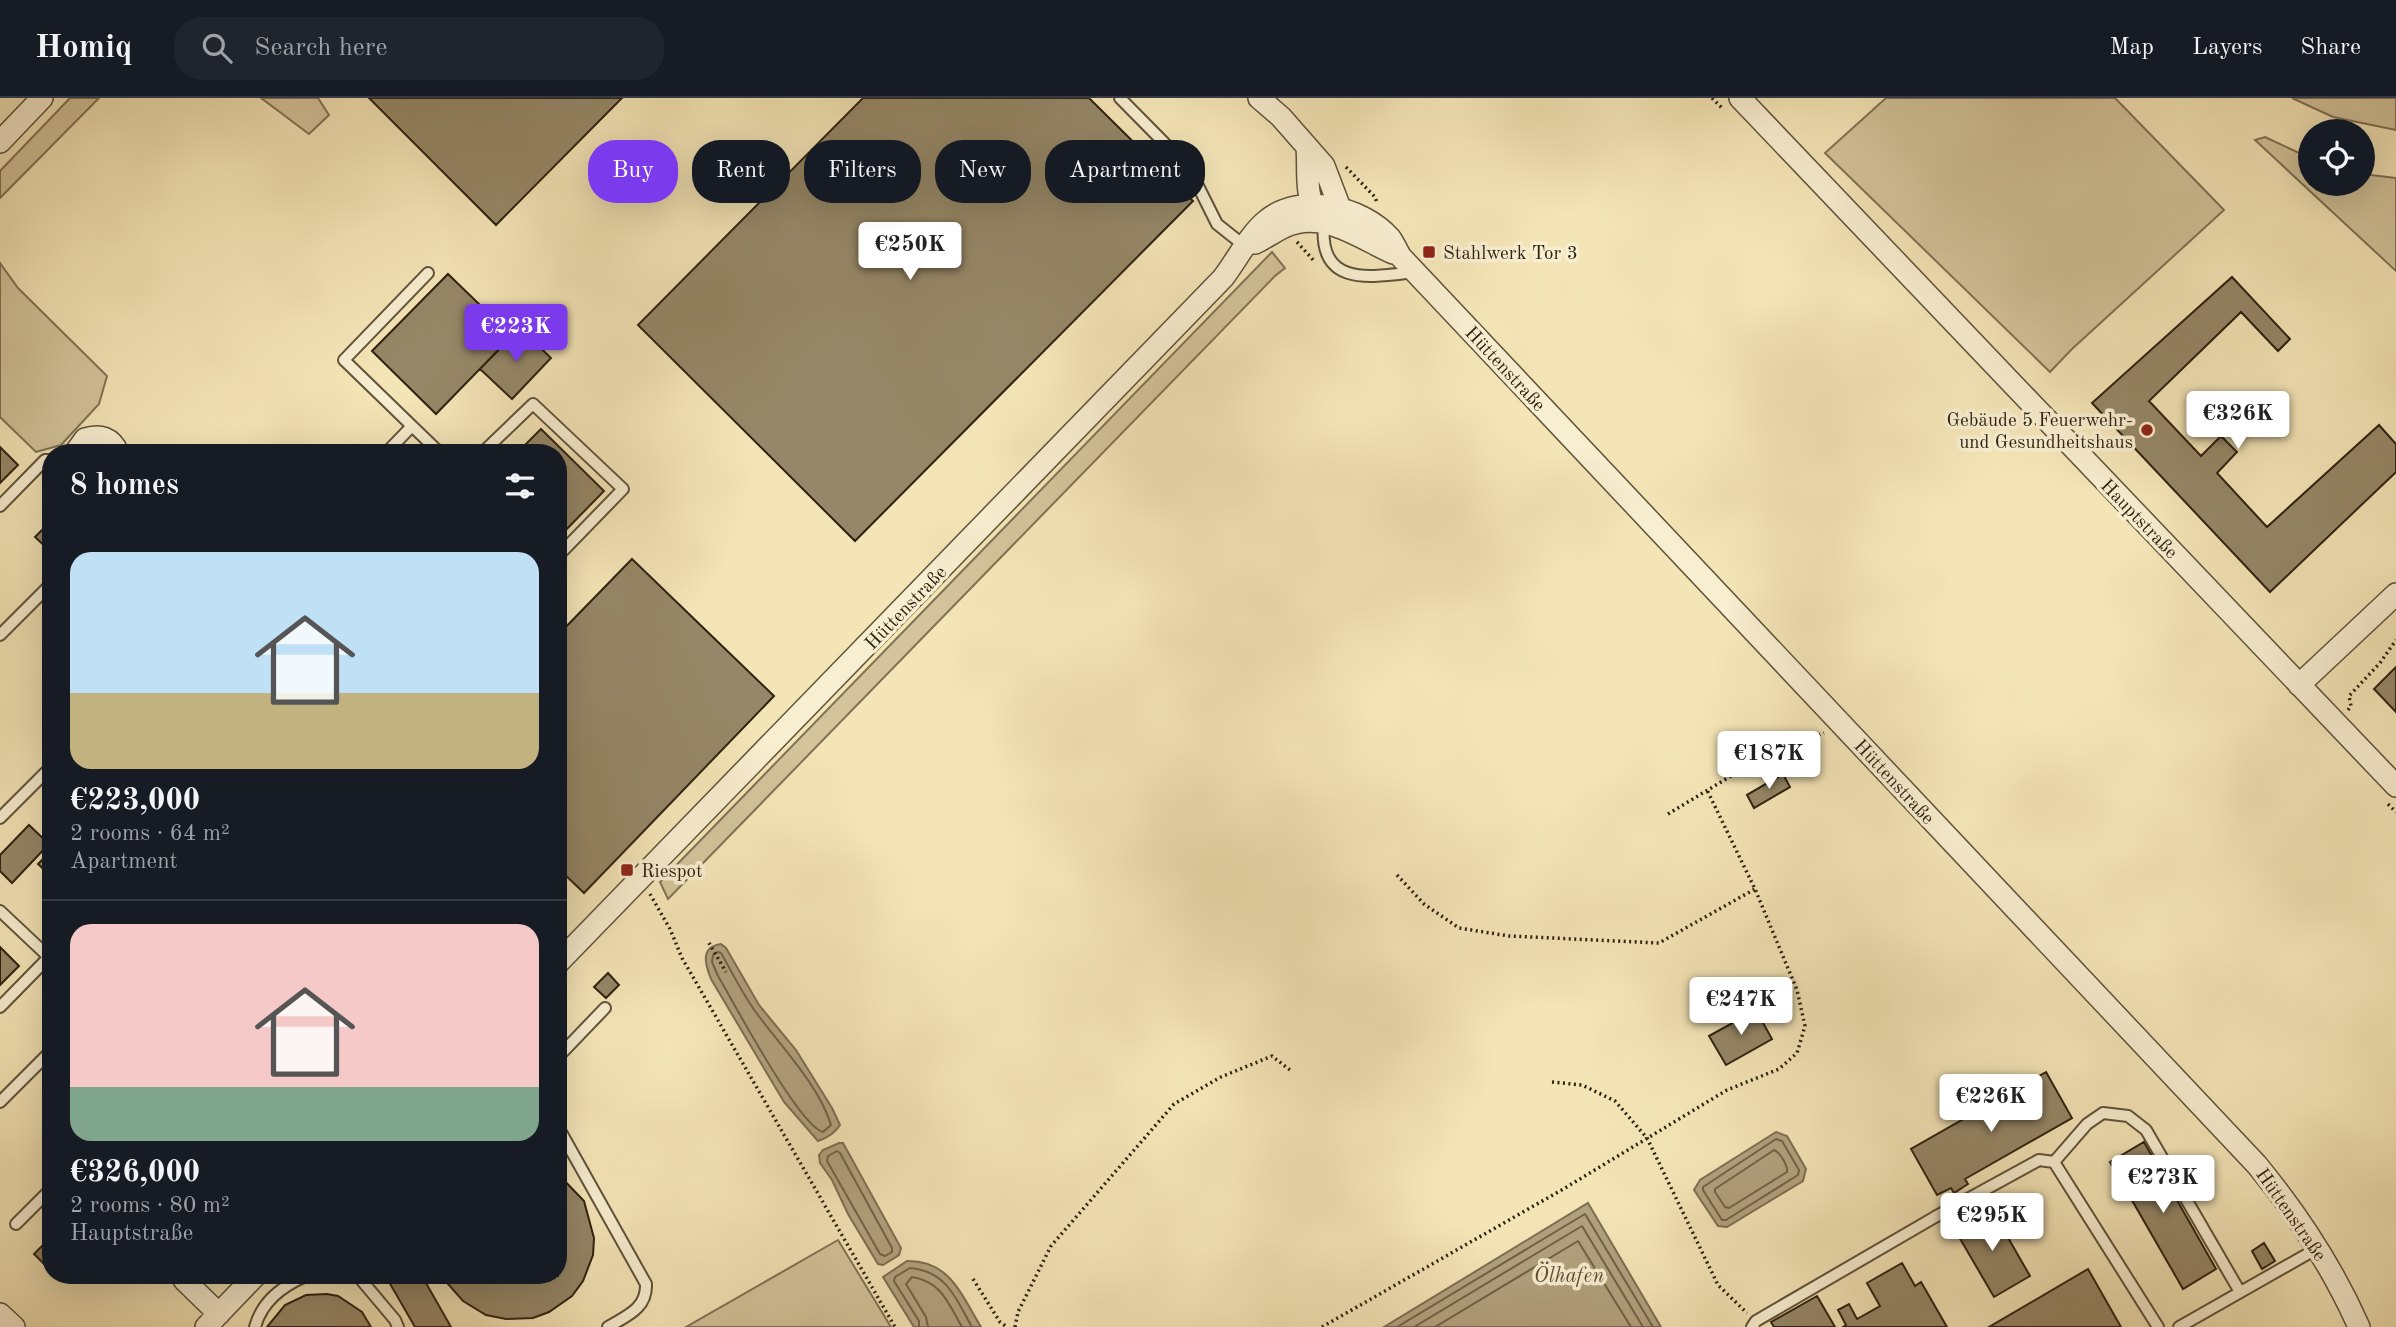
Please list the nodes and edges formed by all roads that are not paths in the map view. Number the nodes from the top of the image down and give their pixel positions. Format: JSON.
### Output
{"nodes":[{"id":1,"x":42,"y":98,"type":"edge"},
{"id":2,"x":1120,"y":98,"type":"edge"},
{"id":3,"x":1259,"y":98,"type":"edge"},
{"id":4,"x":1740,"y":98,"type":"edge"},
{"id":5,"x":1277,"y":107,"type":"edge"},
{"id":6,"x":0,"y":142,"type":"edge"},
{"id":7,"x":1307,"y":147,"type":"junction"},
{"id":8,"x":1311,"y":206,"type":"junction"},
{"id":9,"x":1340,"y":208,"type":"junction"},
{"id":10,"x":1324,"y":223,"type":"junction"},
{"id":11,"x":1246,"y":247,"type":"junction"},
{"id":12,"x":1408,"y":265,"type":"junction"},
{"id":13,"x":428,"y":273,"type":"dead end"},
{"id":14,"x":412,"y":426,"type":"junction"},
{"id":15,"x":81,"y":444,"type":"edge"},
{"id":16,"x":114,"y":444,"type":"edge"},
{"id":17,"x":395,"y":444,"type":"edge"},
{"id":18,"x":431,"y":444,"type":"edge"},
{"id":19,"x":491,"y":444,"type":"edge"},
{"id":20,"x":42,"y":463,"type":"edge"},
{"id":21,"x":0,"y":506,"type":"edge"},
{"id":22,"x":567,"y":547,"type":"edge"},
{"id":23,"x":42,"y":593,"type":"edge"},
{"id":24,"x":2396,"y":594,"type":"edge"},
{"id":25,"x":0,"y":635,"type":"edge"},
{"id":26,"x":2299,"y":685,"type":"junction"},
{"id":27,"x":42,"y":776,"type":"edge"},
{"id":28,"x":2396,"y":786,"type":"edge"},
{"id":29,"x":0,"y":818,"type":"edge"},
{"id":30,"x":0,"y":911,"type":"edge"},
{"id":31,"x":567,"y":945,"type":"edge"},
{"id":32,"x":42,"y":950,"type":"edge"},
{"id":33,"x":42,"y":966,"type":"edge"},
{"id":34,"x":0,"y":1007,"type":"edge"},
{"id":35,"x":605,"y":1008,"type":"dead end"},
{"id":36,"x":567,"y":1048,"type":"edge"},
{"id":37,"x":42,"y":1060,"type":"edge"},
{"id":38,"x":0,"y":1102,"type":"edge"},
{"id":39,"x":567,"y":1143,"type":"edge"},
{"id":40,"x":2054,"y":1162,"type":"junction"},
{"id":41,"x":42,"y":1198,"type":"edge"},
{"id":42,"x":16,"y":1224,"type":"dead end"},
{"id":43,"x":2318,"y":1248,"type":"junction"},
{"id":44,"x":187,"y":1284,"type":"edge"},
{"id":45,"x":248,"y":1284,"type":"edge"},
{"id":46,"x":289,"y":1284,"type":"edge"},
{"id":47,"x":365,"y":1284,"type":"edge"},
{"id":48,"x":2240,"y":1292,"type":"junction"},
{"id":49,"x":0,"y":1314,"type":"edge"},
{"id":50,"x":212,"y":1321,"type":"edge"},
{"id":51,"x":1754,"y":1324,"type":"edge"},
{"id":52,"x":14,"y":1327,"type":"edge"},
{"id":53,"x":255,"y":1327,"type":"edge"},
{"id":54,"x":398,"y":1327,"type":"edge"},
{"id":55,"x":608,"y":1327,"type":"edge"},
{"id":56,"x":2158,"y":1327,"type":"edge"},
{"id":57,"x":2179,"y":1327,"type":"edge"},
{"id":58,"x":2359,"y":1327,"type":"edge"}],
"edges":[{"from":1,"to":6,"type":"street"},
{"from":2,"to":11,"type":"lane"},
{"from":3,"to":5,"type":"street"},
{"from":4,"to":26,"type":"street","name":"Hauptstraße"},
{"from":5,"to":7,"type":"street"},
{"from":7,"to":8,"type":"street"},
{"from":7,"to":9,"type":"street"},
{"from":8,"to":9,"type":"street","name":"Hüttenstraße"},
{"from":8,"to":10,"type":"street"},
{"from":8,"to":11,"type":"street","name":"Hüttenstraße"},
{"from":9,"to":12,"type":"street","name":"Hüttenstraße"},
{"from":10,"to":11,"type":"street","name":"Hüttenstraße"},
{"from":10,"to":12,"type":"street","name":"Hüttenstraße"},
{"from":10,"to":12,"type":"lane"},
{"from":11,"to":31,"type":"street","name":"Hüttenstraße"},
{"from":12,"to":43,"type":"street","name":"Hüttenstraße"},
{"from":13,"to":14,"type":"lane"},
{"from":14,"to":17,"type":"lane"},
{"from":14,"to":18,"type":"lane"},
{"from":15,"to":16,"type":"street"},
{"from":19,"to":22,"type":"lane"},
{"from":20,"to":21,"type":"lane"},
{"from":23,"to":25,"type":"lane"},
{"from":24,"to":26,"type":"street"},
{"from":26,"to":28,"type":"street","name":"Hauptstraße"},
{"from":27,"to":29,"type":"lane"},
{"from":30,"to":32,"type":"lane"},
{"from":33,"to":34,"type":"lane"},
{"from":35,"to":36,"type":"lane"},
{"from":37,"to":38,"type":"lane"},
{"from":39,"to":55,"type":"lane"},
{"from":40,"to":48,"type":"lane"},
{"from":40,"to":51,"type":"lane"},
{"from":40,"to":56,"type":"lane"},
{"from":41,"to":42,"type":"lane"},
{"from":43,"to":48,"type":"lane"},
{"from":43,"to":58,"type":"street","name":"Hüttenstraße"},
{"from":44,"to":50,"type":"street"},
{"from":45,"to":50,"type":"street"},
{"from":46,"to":53,"type":"lane"},
{"from":47,"to":54,"type":"lane"},
{"from":48,"to":57,"type":"lane"},
{"from":49,"to":52,"type":"street"}]}
